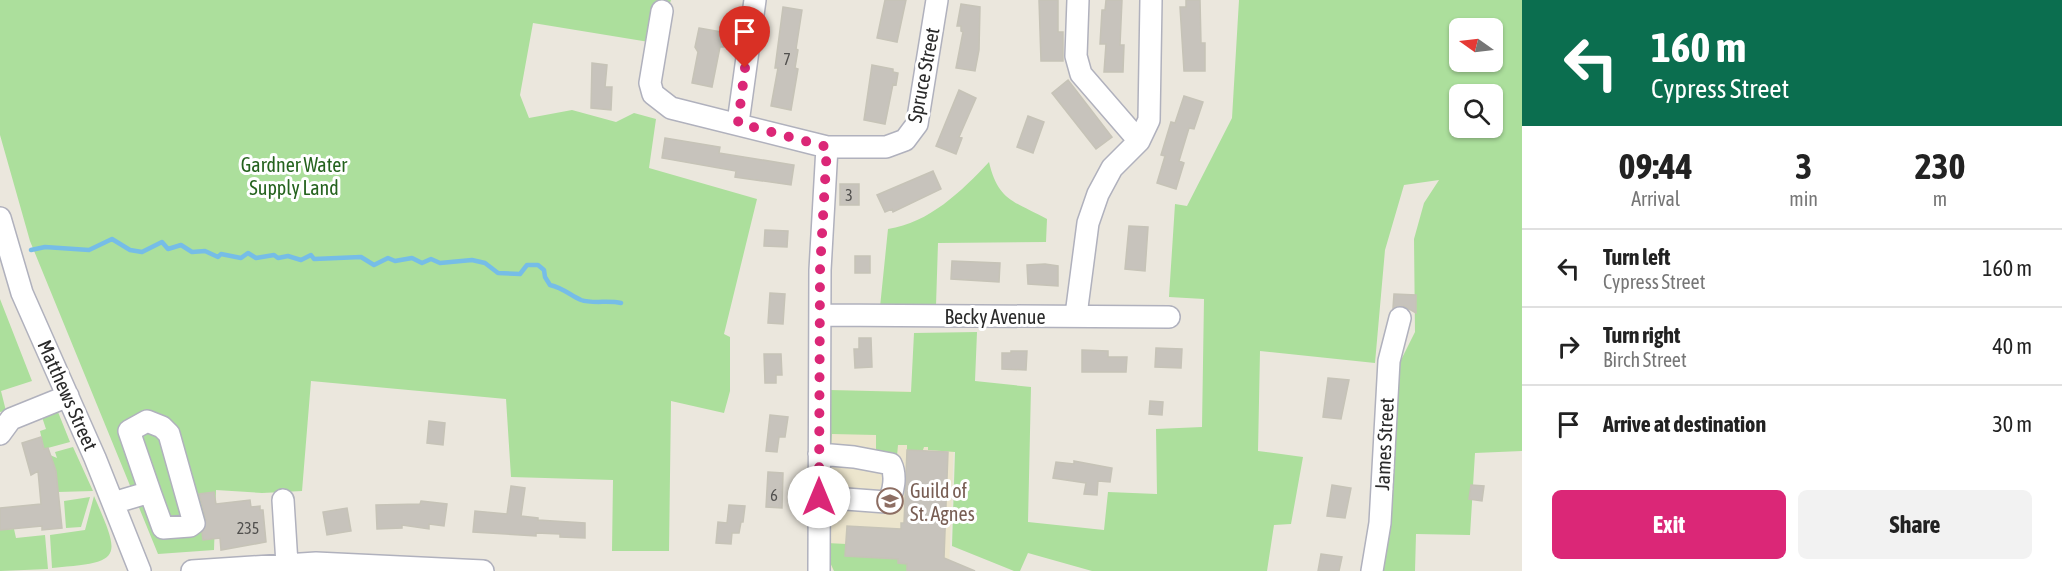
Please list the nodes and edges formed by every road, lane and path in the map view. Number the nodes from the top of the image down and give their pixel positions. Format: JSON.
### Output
{"nodes":[{"id":1,"x":755,"y":0,"type":"edge"},
{"id":2,"x":937,"y":0,"type":"edge"},
{"id":3,"x":1078,"y":0,"type":"edge"},
{"id":4,"x":1151,"y":0,"type":"edge"},
{"id":5,"x":662,"y":11,"type":"dead end"},
{"id":6,"x":738,"y":123,"type":"junction"},
{"id":7,"x":1139,"y":141,"type":"junction"},
{"id":8,"x":827,"y":147,"type":"junction"},
{"id":9,"x":0,"y":218,"type":"edge"},
{"id":10,"x":820,"y":315,"type":"junction"},
{"id":11,"x":1076,"y":315,"type":"junction"},
{"id":12,"x":1169,"y":317,"type":"dead end"},
{"id":13,"x":1400,"y":318,"type":"dead end"},
{"id":14,"x":68,"y":396,"type":"junction"},
{"id":15,"x":0,"y":434,"type":"edge"},
{"id":16,"x":819,"y":454,"type":"junction"},
{"id":17,"x":150,"y":492,"type":"junction"},
{"id":18,"x":819,"y":497,"type":"junction"},
{"id":19,"x":283,"y":500,"type":"dead end"},
{"id":20,"x":113,"y":503,"type":"junction"},
{"id":21,"x":279,"y":566,"type":"edge"},
{"id":22,"x":140,"y":571,"type":"edge"},
{"id":23,"x":192,"y":571,"type":"edge"},
{"id":24,"x":483,"y":571,"type":"edge"},
{"id":25,"x":819,"y":571,"type":"edge"},
{"id":26,"x":1372,"y":571,"type":"edge"}],
"edges":[{"from":1,"to":6,"type":"street"},
{"from":2,"to":8,"type":"street","name":"Spruce Street"},
{"from":3,"to":7,"type":"street"},
{"from":4,"to":7,"type":"street"},
{"from":5,"to":6,"type":"street","name":"Spruce Street"},
{"from":6,"to":8,"type":"street","name":"Spruce Street"},
{"from":7,"to":11,"type":"street"},
{"from":8,"to":10,"type":"street"},
{"from":9,"to":14,"type":"street","name":"Matthews Street"},
{"from":10,"to":11,"type":"street","name":"Becky Avenue"},
{"from":10,"to":16,"type":"street"},
{"from":11,"to":12,"type":"street","name":"Becky Avenue"},
{"from":13,"to":26,"type":"street","name":"James Street"},
{"from":14,"to":15,"type":"street"},
{"from":14,"to":20,"type":"street","name":"Matthews Street"},
{"from":16,"to":18,"type":"street"},
{"from":16,"to":18,"type":"street"},
{"from":17,"to":17,"type":"street"},
{"from":17,"to":20,"type":"street"},
{"from":18,"to":25,"type":"street"},
{"from":19,"to":21,"type":"street"},
{"from":20,"to":22,"type":"street","name":"Matthews Street"},
{"from":21,"to":23,"type":"street"},
{"from":21,"to":24,"type":"street"}]}
